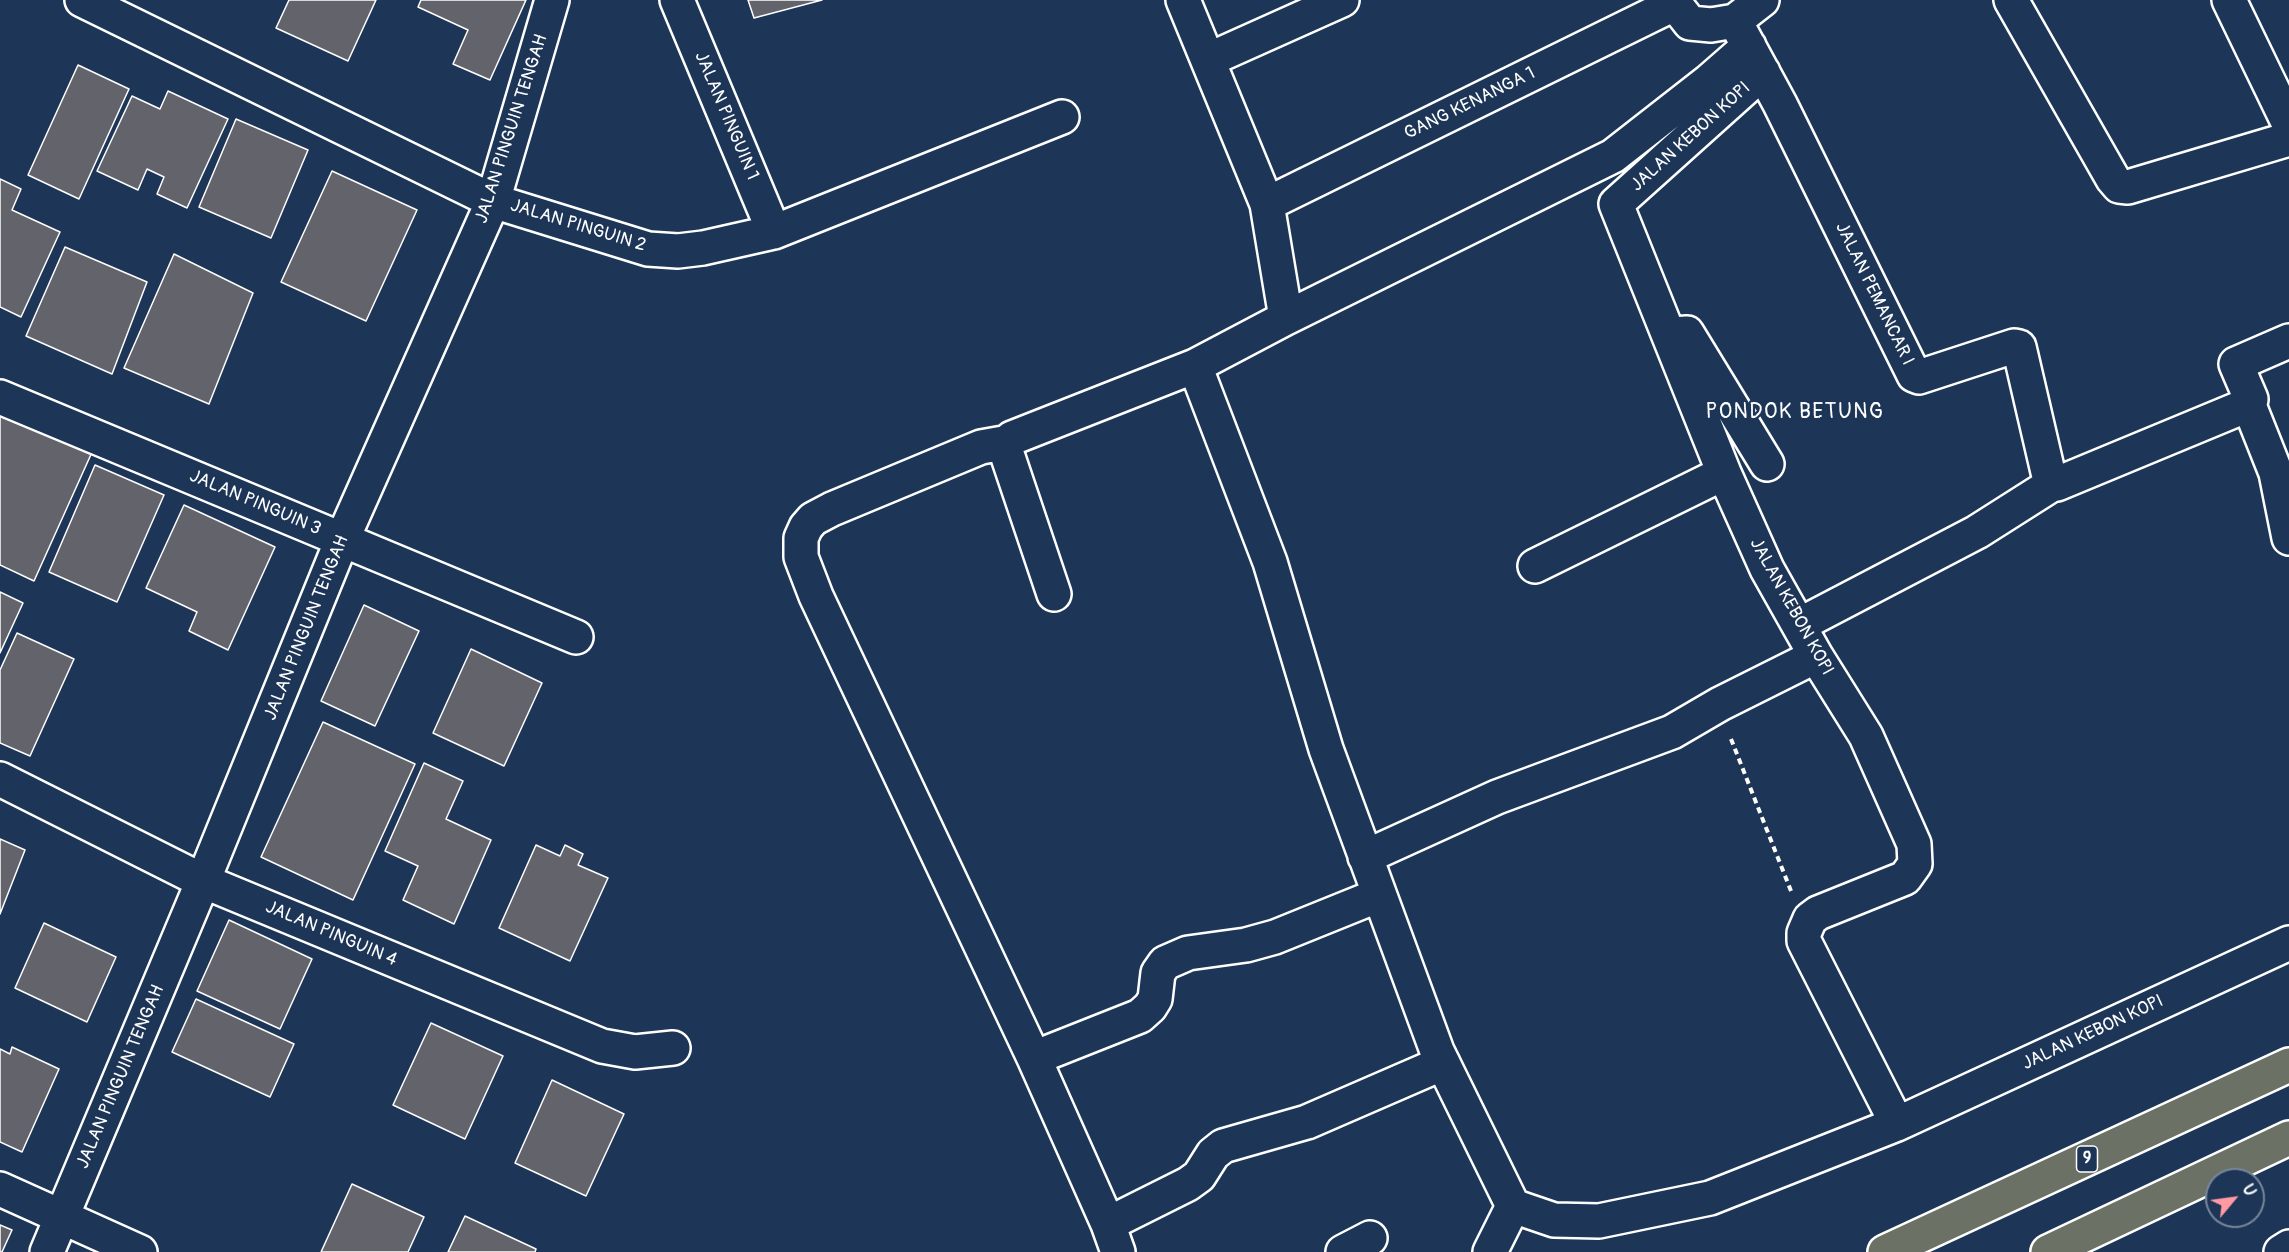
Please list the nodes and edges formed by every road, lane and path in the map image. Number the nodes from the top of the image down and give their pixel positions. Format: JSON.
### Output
{"nodes":[{"id":1,"x":82,"y":0,"type":"edge"},
{"id":2,"x":552,"y":0,"type":"edge"},
{"id":3,"x":677,"y":0,"type":"edge"},
{"id":4,"x":1183,"y":0,"type":"edge"},
{"id":5,"x":1342,"y":0,"type":"edge"},
{"id":6,"x":1762,"y":0,"type":"edge"},
{"id":7,"x":2011,"y":0,"type":"edge"},
{"id":8,"x":2229,"y":0,"type":"edge"},
{"id":9,"x":1673,"y":2,"type":"edge"},
{"id":10,"x":1749,"y":46,"type":"junction"},
{"id":11,"x":1208,"y":60,"type":"junction"},
{"id":12,"x":1062,"y":117,"type":"dead end"},
{"id":13,"x":2289,"y":124,"type":"edge"},
{"id":14,"x":2289,"y":139,"type":"edge"},
{"id":15,"x":493,"y":201,"type":"junction"},
{"id":16,"x":1267,"y":204,"type":"junction"},
{"id":17,"x":774,"y":232,"type":"junction"},
{"id":18,"x":1286,"y":318,"type":"junction"},
{"id":19,"x":1668,"y":334,"type":"junction"},
{"id":20,"x":2289,"y":341,"type":"edge"},
{"id":21,"x":1195,"y":366,"type":"junction"},
{"id":22,"x":0,"y":397,"type":"edge"},
{"id":23,"x":2249,"y":405,"type":"junction"},
{"id":24,"x":1009,"y":442,"type":"junction"},
{"id":25,"x":1767,"y":464,"type":"dead end"},
{"id":26,"x":1724,"y":472,"type":"junction"},
{"id":27,"x":2050,"y":483,"type":"junction"},
{"id":28,"x":2288,"y":533,"type":"edge"},
{"id":29,"x":342,"y":540,"type":"junction"},
{"id":30,"x":1535,"y":566,"type":"dead end"},
{"id":31,"x":1054,"y":594,"type":"dead end"},
{"id":32,"x":1799,"y":625,"type":"junction"},
{"id":33,"x":576,"y":637,"type":"dead end"},
{"id":34,"x":1816,"y":656,"type":"junction"},
{"id":35,"x":1720,"y":704,"type":"junction"},
{"id":36,"x":0,"y":778,"type":"edge"},
{"id":37,"x":1365,"y":857,"type":"junction"},
{"id":38,"x":203,"y":881,"type":"junction"},
{"id":39,"x":1379,"y":895,"type":"junction"},
{"id":40,"x":1806,"y":928,"type":"junction"},
{"id":41,"x":2289,"y":943,"type":"edge"},
{"id":42,"x":673,"y":1048,"type":"dead end"},
{"id":43,"x":1034,"y":1059,"type":"junction"},
{"id":44,"x":1443,"y":1063,"type":"junction"},
{"id":45,"x":2289,"y":1065,"type":"edge"},
{"id":46,"x":1897,"y":1124,"type":"junction"},
{"id":47,"x":2289,"y":1138,"type":"edge"},
{"id":48,"x":0,"y":1189,"type":"edge"},
{"id":49,"x":1513,"y":1206,"type":"junction"},
{"id":50,"x":62,"y":1217,"type":"junction"},
{"id":51,"x":1113,"y":1238,"type":"edge"},
{"id":52,"x":2289,"y":1247,"type":"edge"},
{"id":53,"x":47,"y":1252,"type":"edge"},
{"id":54,"x":140,"y":1252,"type":"edge"},
{"id":55,"x":1490,"y":1252,"type":"edge"},
{"id":56,"x":1885,"y":1252,"type":"edge"},
{"id":57,"x":2048,"y":1252,"type":"edge"},
{"id":58,"x":2282,"y":1252,"type":"edge"}],
"edges":[{"from":1,"to":15,"type":"street","name":"JALAN PINGUIN 2"},
{"from":2,"to":15,"type":"street","name":"JALAN PINGUIN TENGAH"},
{"from":3,"to":17,"type":"street","name":"JALAN PINGUIN 1"},
{"from":4,"to":11,"type":"street"},
{"from":5,"to":11,"type":"street"},
{"from":6,"to":10,"type":"street"},
{"from":7,"to":14,"type":"street"},
{"from":8,"to":13,"type":"street"},
{"from":9,"to":10,"type":"street"},
{"from":9,"to":16,"type":"street","name":"GANG KENANGA 1"},
{"from":10,"to":18,"type":"street"},
{"from":10,"to":19,"type":"street","name":"JALAN KEBON KOPI"},
{"from":10,"to":27,"type":"street","name":"JALAN PEMANCAR I"},
{"from":11,"to":16,"type":"street"},
{"from":12,"to":17,"type":"street","name":"JALAN PINGUIN 2"},
{"from":15,"to":17,"type":"street","name":"JALAN PINGUIN 2"},
{"from":15,"to":29,"type":"street","name":"JALAN PINGUIN TENGAH"},
{"from":16,"to":18,"type":"street"},
{"from":18,"to":21,"type":"street"},
{"from":19,"to":25,"type":"street"},
{"from":19,"to":26,"type":"street","name":"JALAN KEBON KOPI"},
{"from":20,"to":23,"type":"street"},
{"from":21,"to":24,"type":"street"},
{"from":21,"to":37,"type":"street"},
{"from":22,"to":29,"type":"street","name":"JALAN PINGUIN 3"},
{"from":23,"to":27,"type":"street"},
{"from":23,"to":28,"type":"street"},
{"from":24,"to":31,"type":"street"},
{"from":24,"to":43,"type":"street"},
{"from":26,"to":30,"type":"street"},
{"from":26,"to":32,"type":"street","name":"JALAN KEBON KOPI"},
{"from":27,"to":32,"type":"street"},
{"from":29,"to":33,"type":"street","name":"JALAN PINGUIN 3"},
{"from":29,"to":38,"type":"street","name":"JALAN PINGUIN TENGAH"},
{"from":32,"to":34,"type":"street","name":"JALAN KEBON KOPI"},
{"from":34,"to":35,"type":"street"},
{"from":34,"to":40,"type":"street","name":"JALAN KEBON KOPI"},
{"from":35,"to":37,"type":"street"},
{"from":35,"to":40,"type":"path"},
{"from":36,"to":38,"type":"street","name":"JALAN PINGUIN 4"},
{"from":37,"to":39,"type":"street"},
{"from":38,"to":42,"type":"street","name":"JALAN PINGUIN 4"},
{"from":38,"to":50,"type":"street","name":"JALAN PINGUIN TENGAH"},
{"from":39,"to":43,"type":"street"},
{"from":39,"to":44,"type":"street"},
{"from":40,"to":46,"type":"street"},
{"from":41,"to":46,"type":"street","name":"JALAN KEBON KOPI"},
{"from":43,"to":51,"type":"street"},
{"from":44,"to":49,"type":"street"},
{"from":44,"to":51,"type":"street"},
{"from":45,"to":56,"type":"highway","number":"9"},
{"from":46,"to":49,"type":"street","name":"JALAN KEBON KOPI"},
{"from":47,"to":57,"type":"highway"},
{"from":48,"to":50,"type":"street"},
{"from":49,"to":55,"type":"street"},
{"from":50,"to":53,"type":"street","name":"JALAN PINGUIN TENGAH"},
{"from":50,"to":54,"type":"street"},
{"from":52,"to":58,"type":"street"}]}
